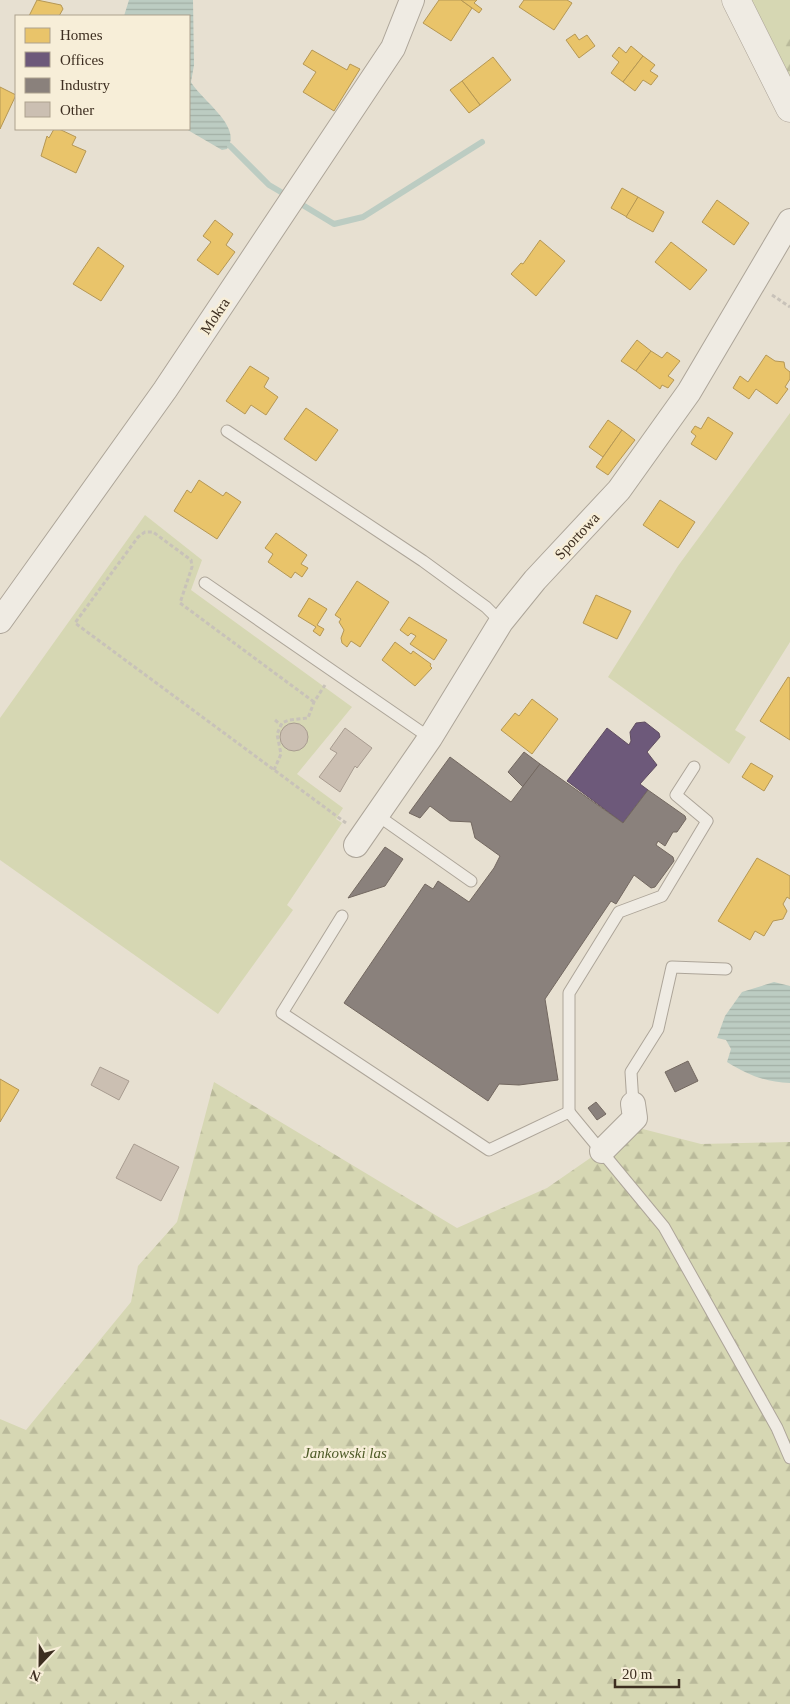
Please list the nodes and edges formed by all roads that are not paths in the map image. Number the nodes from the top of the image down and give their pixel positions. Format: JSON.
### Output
{"nodes":[{"id":1,"x":412,"y":0,"type":"edge"},
{"id":2,"x":736,"y":0,"type":"edge"},
{"id":3,"x":790,"y":108,"type":"edge"},
{"id":4,"x":790,"y":221,"type":"edge"},
{"id":5,"x":227,"y":431,"type":"dead end"},
{"id":6,"x":205,"y":584,"type":"dead end"},
{"id":7,"x":0,"y":621,"type":"edge"},
{"id":8,"x":501,"y":622,"type":"junction"},
{"id":9,"x":430,"y":738,"type":"junction"},
{"id":10,"x":694,"y":767,"type":"dead end"},
{"id":11,"x":377,"y":814,"type":"junction"},
{"id":12,"x":360,"y":840,"type":"road end"},
{"id":13,"x":471,"y":881,"type":"dead end"},
{"id":14,"x":342,"y":916,"type":"dead end"},
{"id":15,"x":726,"y":969,"type":"dead end"},
{"id":16,"x":633,"y":1104,"type":"joint"},
{"id":17,"x":569,"y":1112,"type":"junction"},
{"id":18,"x":602,"y":1151,"type":"junction"},
{"id":19,"x":790,"y":1458,"type":"edge"}],
"edges":[{"from":1,"to":7,"type":"street","name":"Mokra"},
{"from":2,"to":3,"type":"street"},
{"from":4,"to":8,"type":"street","name":"Sportowa"},
{"from":5,"to":8,"type":"lane"},
{"from":6,"to":9,"type":"lane"},
{"from":8,"to":9,"type":"street","name":"Sportowa"},
{"from":9,"to":11,"type":"street","name":"Sportowa"},
{"from":10,"to":17,"type":"lane"},
{"from":11,"to":12,"type":"street","name":"Sportowa"},
{"from":11,"to":13,"type":"lane"},
{"from":14,"to":17,"type":"lane"},
{"from":15,"to":16,"type":"lane"},
{"from":16,"to":18,"type":"street"},
{"from":17,"to":18,"type":"lane"},
{"from":18,"to":19,"type":"lane"}]}
